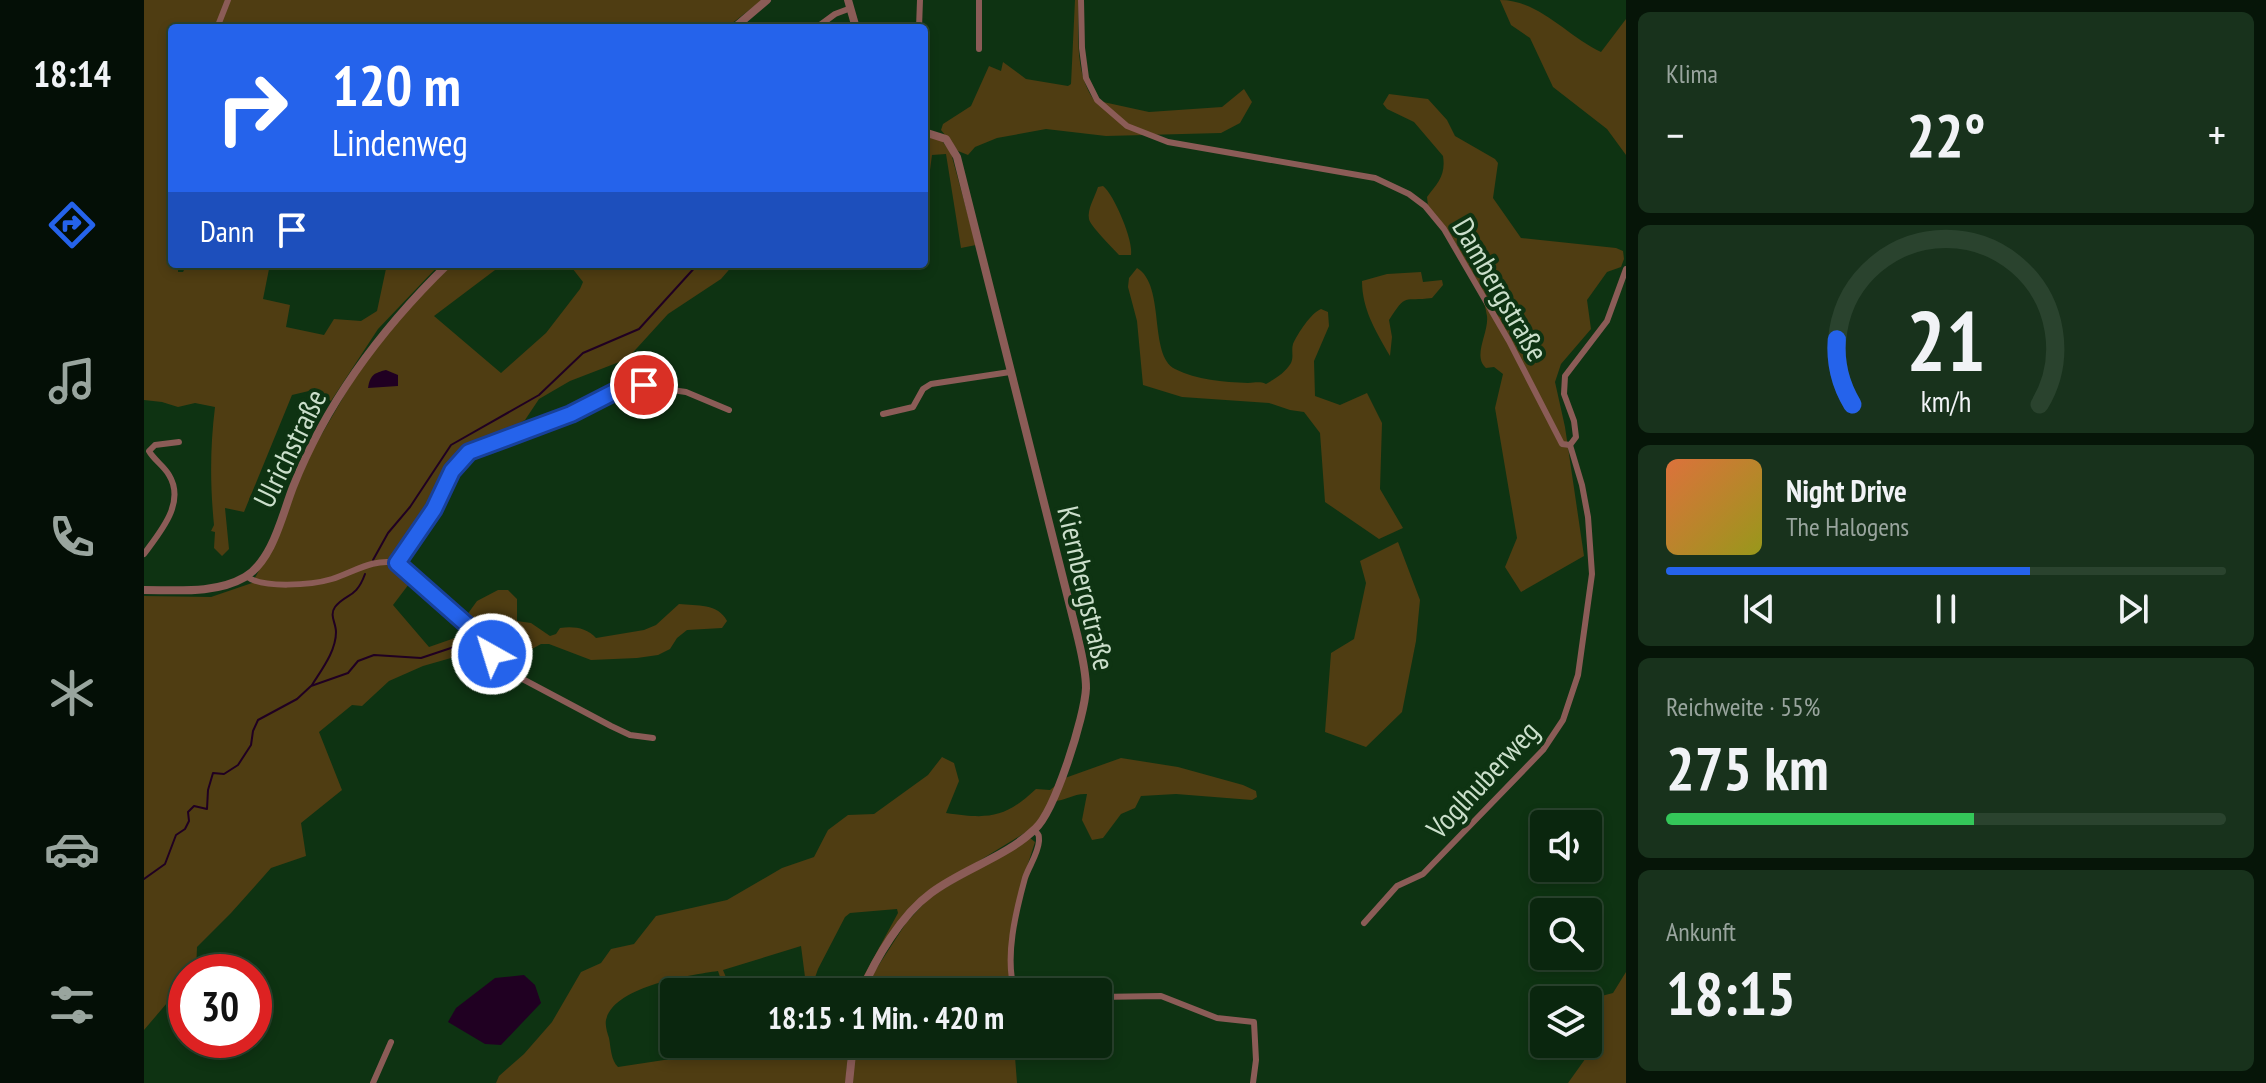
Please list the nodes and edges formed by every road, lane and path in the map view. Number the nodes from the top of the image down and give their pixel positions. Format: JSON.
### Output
{"nodes":[{"id":1,"x":228,"y":0,"type":"edge"},
{"id":2,"x":767,"y":0,"type":"edge"},
{"id":3,"x":920,"y":0,"type":"edge"},
{"id":4,"x":979,"y":0,"type":"edge"},
{"id":5,"x":1081,"y":0,"type":"edge"},
{"id":6,"x":849,"y":4,"type":"edge"},
{"id":7,"x":219,"y":24,"type":"edge"},
{"id":8,"x":739,"y":24,"type":"edge"},
{"id":9,"x":821,"y":24,"type":"edge"},
{"id":10,"x":855,"y":24,"type":"edge"},
{"id":11,"x":919,"y":24,"type":"edge"},
{"id":12,"x":979,"y":49,"type":"dead end"},
{"id":13,"x":928,"y":133,"type":"edge"},
{"id":14,"x":444,"y":268,"type":"edge"},
{"id":15,"x":1626,"y":269,"type":"edge"},
{"id":16,"x":1010,"y":372,"type":"junction"},
{"id":17,"x":729,"y":410,"type":"dead end"},
{"id":18,"x":883,"y":414,"type":"dead end"},
{"id":19,"x":179,"y":442,"type":"dead end"},
{"id":20,"x":1570,"y":445,"type":"junction"},
{"id":21,"x":144,"y":554,"type":"edge"},
{"id":22,"x":397,"y":563,"type":"junction"},
{"id":23,"x":246,"y":576,"type":"junction"},
{"id":24,"x":144,"y":590,"type":"edge"},
{"id":25,"x":653,"y":738,"type":"dead end"},
{"id":26,"x":1034,"y":830,"type":"junction"},
{"id":27,"x":1364,"y":923,"type":"dead end"},
{"id":28,"x":869,"y":978,"type":"edge"},
{"id":29,"x":1013,"y":978,"type":"edge"},
{"id":30,"x":1112,"y":997,"type":"edge"},
{"id":31,"x":391,"y":1042,"type":"dead end"},
{"id":32,"x":852,"y":1058,"type":"edge"},
{"id":33,"x":373,"y":1083,"type":"edge"},
{"id":34,"x":849,"y":1083,"type":"edge"},
{"id":35,"x":1253,"y":1083,"type":"edge"}],
"edges":[{"from":1,"to":7,"type":"street"},
{"from":2,"to":8,"type":"street"},
{"from":3,"to":11,"type":"street"},
{"from":4,"to":12,"type":"street"},
{"from":5,"to":20,"type":"street","name":"Dambergstraße"},
{"from":6,"to":9,"type":"street"},
{"from":6,"to":10,"type":"street"},
{"from":13,"to":16,"type":"street","name":"Kiernbergstraße"},
{"from":14,"to":23,"type":"street","name":"Ulrichstraße"},
{"from":15,"to":20,"type":"street","name":"Dambergstraße"},
{"from":16,"to":18,"type":"street"},
{"from":16,"to":26,"type":"street","name":"Kiernbergstraße"},
{"from":17,"to":22,"type":"street"},
{"from":19,"to":21,"type":"street"},
{"from":20,"to":27,"type":"street","name":"Voglhuberweg"},
{"from":22,"to":23,"type":"street"},
{"from":22,"to":25,"type":"street"},
{"from":23,"to":24,"type":"street"},
{"from":26,"to":28,"type":"street","name":"Kiernbergstraße"},
{"from":26,"to":29,"type":"street"},
{"from":30,"to":35,"type":"street"},
{"from":31,"to":33,"type":"street"},
{"from":32,"to":34,"type":"street"}]}
